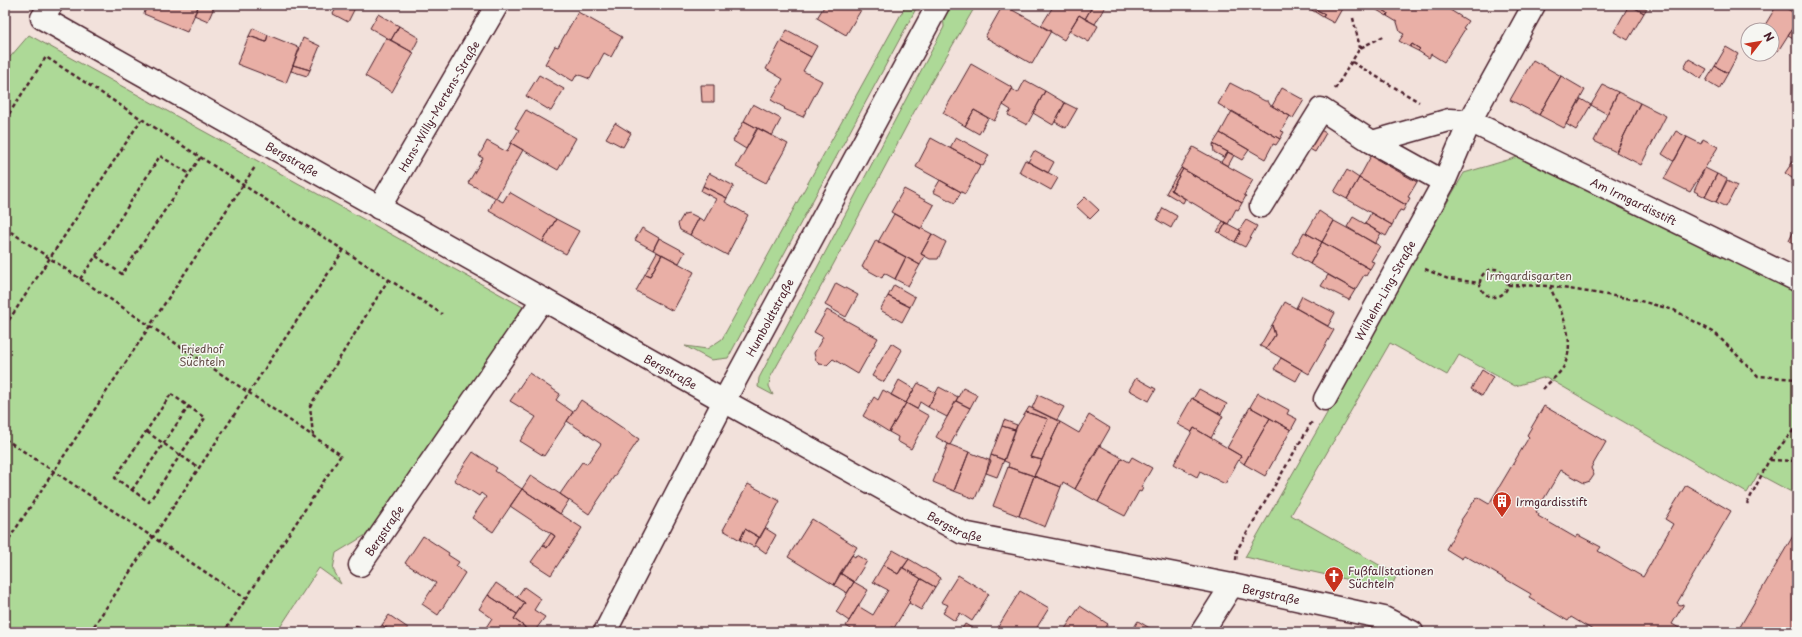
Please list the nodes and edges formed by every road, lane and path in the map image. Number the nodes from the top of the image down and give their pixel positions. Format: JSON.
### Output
{"nodes":[{"id":1,"x":497,"y":5,"type":"edge"},
{"id":2,"x":938,"y":5,"type":"edge"},
{"id":3,"x":1534,"y":5,"type":"edge"},
{"id":4,"x":46,"y":11,"type":"edge"},
{"id":5,"x":1353,"y":18,"type":"dead end"},
{"id":6,"x":1384,"y":36,"type":"dead end"},
{"id":7,"x":1360,"y":48,"type":"junction"},
{"id":8,"x":1352,"y":62,"type":"junction"},
{"id":9,"x":1321,"y":110,"type":"junction"},
{"id":10,"x":5,"y":120,"type":"edge"},
{"id":11,"x":141,"y":120,"type":"junction"},
{"id":12,"x":1460,"y":121,"type":"junction"},
{"id":13,"x":1372,"y":142,"type":"junction"},
{"id":14,"x":269,"y":146,"type":"junction"},
{"id":15,"x":200,"y":158,"type":"junction"},
{"id":16,"x":190,"y":174,"type":"junction"},
{"id":17,"x":1444,"y":182,"type":"junction"},
{"id":18,"x":243,"y":186,"type":"junction"},
{"id":19,"x":1261,"y":206,"type":"dead end"},
{"id":20,"x":379,"y":208,"type":"junction"},
{"id":21,"x":5,"y":228,"type":"edge"},
{"id":22,"x":343,"y":251,"type":"junction"},
{"id":23,"x":96,"y":256,"type":"junction"},
{"id":24,"x":50,"y":259,"type":"junction"},
{"id":25,"x":1401,"y":259,"type":"junction"},
{"id":26,"x":80,"y":279,"type":"junction"},
{"id":27,"x":388,"y":280,"type":"junction"},
{"id":28,"x":1797,"y":280,"type":"edge"},
{"id":29,"x":1480,"y":282,"type":"junction"},
{"id":30,"x":1508,"y":285,"type":"junction"},
{"id":31,"x":1550,"y":286,"type":"junction"},
{"id":32,"x":543,"y":299,"type":"junction"},
{"id":33,"x":442,"y":314,"type":"dead end"},
{"id":34,"x":5,"y":326,"type":"edge"},
{"id":35,"x":150,"y":326,"type":"junction"},
{"id":36,"x":1797,"y":379,"type":"edge"},
{"id":37,"x":1543,"y":389,"type":"dead end"},
{"id":38,"x":249,"y":392,"type":"junction"},
{"id":39,"x":1326,"y":399,"type":"joint"},
{"id":40,"x":724,"y":401,"type":"junction"},
{"id":41,"x":189,"y":406,"type":"junction"},
{"id":42,"x":1797,"y":426,"type":"edge"},
{"id":43,"x":147,"y":432,"type":"junction"},
{"id":44,"x":313,"y":435,"type":"junction"},
{"id":45,"x":5,"y":439,"type":"edge"},
{"id":46,"x":164,"y":444,"type":"junction"},
{"id":47,"x":180,"y":455,"type":"junction"},
{"id":48,"x":1769,"y":460,"type":"junction"},
{"id":49,"x":1797,"y":461,"type":"edge"},
{"id":50,"x":199,"y":468,"type":"junction"},
{"id":51,"x":54,"y":472,"type":"junction"},
{"id":52,"x":132,"y":490,"type":"junction"},
{"id":53,"x":1747,"y":504,"type":"dead end"},
{"id":54,"x":152,"y":537,"type":"junction"},
{"id":55,"x":5,"y":545,"type":"edge"},
{"id":56,"x":360,"y":565,"type":"dead end"},
{"id":57,"x":1232,"y":585,"type":"junction"},
{"id":58,"x":246,"y":599,"type":"junction"},
{"id":59,"x":90,"y":632,"type":"edge"},
{"id":60,"x":224,"y":632,"type":"edge"},
{"id":61,"x":605,"y":632,"type":"edge"},
{"id":62,"x":1202,"y":632,"type":"edge"},
{"id":63,"x":1412,"y":632,"type":"edge"}],
"edges":[{"from":1,"to":20,"type":"street","name":"Hans-Willy-Mertens-Straße"},
{"from":2,"to":40,"type":"street","name":"Humboldtstraße"},
{"from":3,"to":12,"type":"street","name":"Wilhelm-Ling-Straße"},
{"from":4,"to":14,"type":"street","name":"Bergstraße"},
{"from":5,"to":7,"type":"path"},
{"from":6,"to":7,"type":"path"},
{"from":7,"to":8,"type":"path"},
{"from":8,"to":9,"type":"path"},
{"from":8,"to":12,"type":"path"},
{"from":9,"to":13,"type":"street"},
{"from":9,"to":19,"type":"street"},
{"from":10,"to":11,"type":"path"},
{"from":11,"to":15,"type":"path"},
{"from":11,"to":24,"type":"path"},
{"from":12,"to":13,"type":"street"},
{"from":12,"to":17,"type":"street","name":"Wilhelm-Ling-Straße"},
{"from":12,"to":28,"type":"street","name":"Am Irmgardisstift"},
{"from":13,"to":17,"type":"street"},
{"from":14,"to":18,"type":"path"},
{"from":14,"to":20,"type":"street","name":"Bergstraße"},
{"from":15,"to":16,"type":"path"},
{"from":15,"to":18,"type":"path"},
{"from":16,"to":23,"type":"path"},
{"from":16,"to":23,"type":"path"},
{"from":17,"to":25,"type":"street","name":"Wilhelm-Ling-Straße"},
{"from":18,"to":22,"type":"path"},
{"from":18,"to":35,"type":"path"},
{"from":20,"to":32,"type":"street","name":"Bergstraße"},
{"from":21,"to":24,"type":"path"},
{"from":22,"to":27,"type":"path"},
{"from":22,"to":38,"type":"path"},
{"from":23,"to":26,"type":"path"},
{"from":24,"to":26,"type":"path"},
{"from":24,"to":34,"type":"path"},
{"from":25,"to":29,"type":"path"},
{"from":25,"to":39,"type":"street","name":"Wilhelm-Ling-Straße"},
{"from":26,"to":35,"type":"path"},
{"from":27,"to":33,"type":"path"},
{"from":27,"to":44,"type":"path"},
{"from":29,"to":30,"type":"path"},
{"from":29,"to":30,"type":"path"},
{"from":30,"to":31,"type":"path"},
{"from":31,"to":36,"type":"path"},
{"from":31,"to":37,"type":"path"},
{"from":32,"to":40,"type":"street","name":"Bergstraße"},
{"from":32,"to":56,"type":"street","name":"Bergstraße"},
{"from":35,"to":38,"type":"path"},
{"from":35,"to":51,"type":"path"},
{"from":38,"to":44,"type":"path"},
{"from":38,"to":50,"type":"path"},
{"from":39,"to":57,"type":"path"},
{"from":40,"to":57,"type":"street","name":"Bergstraße"},
{"from":40,"to":61,"type":"street","name":"Humboldtstraße"},
{"from":41,"to":43,"type":"path"},
{"from":41,"to":46,"type":"path"},
{"from":41,"to":47,"type":"path"},
{"from":42,"to":48,"type":"path"},
{"from":43,"to":46,"type":"path"},
{"from":43,"to":52,"type":"path"},
{"from":44,"to":58,"type":"path"},
{"from":45,"to":51,"type":"path"},
{"from":46,"to":47,"type":"path"},
{"from":46,"to":52,"type":"path"},
{"from":47,"to":50,"type":"path"},
{"from":47,"to":52,"type":"path"},
{"from":48,"to":49,"type":"path"},
{"from":48,"to":53,"type":"path"},
{"from":50,"to":54,"type":"path"},
{"from":51,"to":54,"type":"path"},
{"from":51,"to":55,"type":"path"},
{"from":54,"to":58,"type":"path"},
{"from":54,"to":59,"type":"path"},
{"from":57,"to":62,"type":"street"},
{"from":57,"to":63,"type":"street","name":"Bergstraße"},
{"from":58,"to":60,"type":"path"}]}
